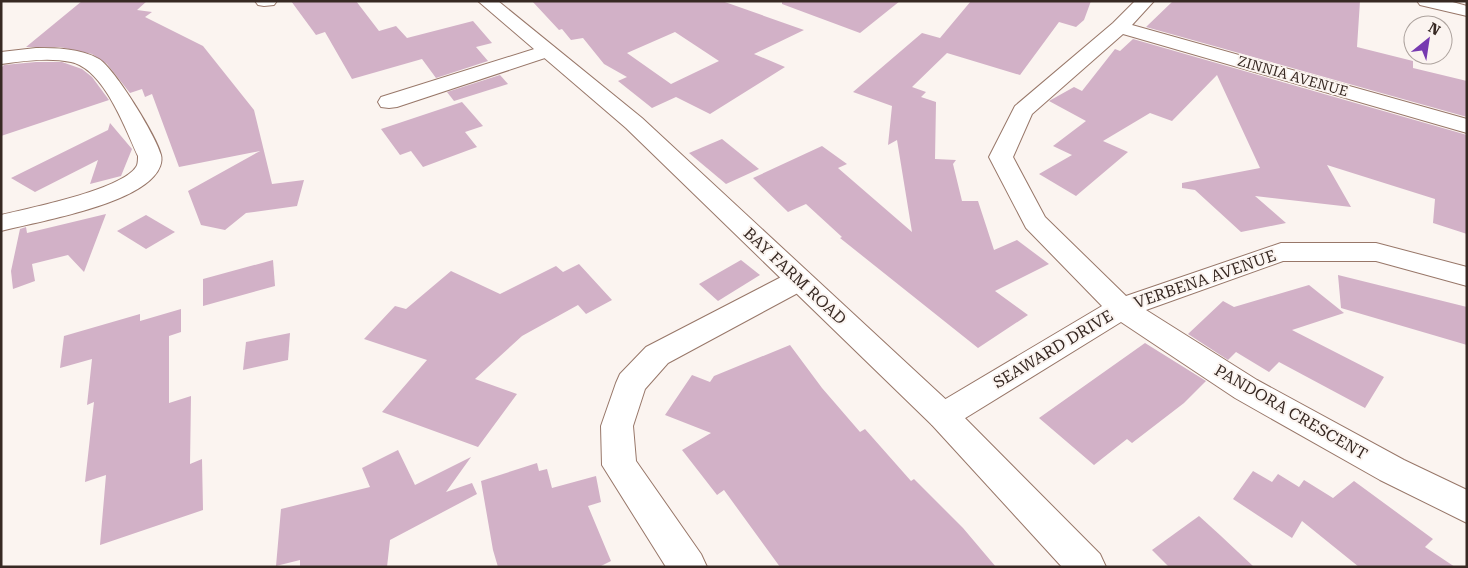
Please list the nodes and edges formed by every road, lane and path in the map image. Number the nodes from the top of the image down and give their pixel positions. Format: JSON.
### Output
{"nodes":[{"id":1,"x":264,"y":1,"type":"edge"},
{"id":2,"x":268,"y":1,"type":"edge"},
{"id":3,"x":487,"y":1,"type":"edge"},
{"id":4,"x":1144,"y":1,"type":"edge"},
{"id":5,"x":1426,"y":1,"type":"edge"},
{"id":6,"x":1467,"y":10,"type":"edge"},
{"id":7,"x":1120,"y":27,"type":"junction"},
{"id":8,"x":547,"y":51,"type":"junction"},
{"id":9,"x":1,"y":58,"type":"edge"},
{"id":10,"x":388,"y":102,"type":"dead end"},
{"id":11,"x":1467,"y":126,"type":"edge"},
{"id":12,"x":1,"y":223,"type":"edge"},
{"id":13,"x":1467,"y":276,"type":"edge"},
{"id":14,"x":799,"y":280,"type":"junction"},
{"id":15,"x":1121,"y":308,"type":"junction"},
{"id":16,"x":943,"y":416,"type":"junction"},
{"id":17,"x":1467,"y":506,"type":"edge"},
{"id":18,"x":688,"y":567,"type":"edge"},
{"id":19,"x":1087,"y":567,"type":"edge"}],
"edges":[{"from":1,"to":2,"type":"street"},
{"from":3,"to":8,"type":"street","name":"BAY FARM ROAD"},
{"from":4,"to":7,"type":"street","name":"SEAWARD DRIVE"},
{"from":5,"to":6,"type":"street"},
{"from":7,"to":11,"type":"street","name":"ZINNIA AVENUE"},
{"from":7,"to":15,"type":"street","name":"SEAWARD DRIVE"},
{"from":8,"to":10,"type":"street"},
{"from":8,"to":14,"type":"street","name":"BAY FARM ROAD"},
{"from":9,"to":12,"type":"street"},
{"from":13,"to":15,"type":"street","name":"VERBENA AVENUE"},
{"from":14,"to":16,"type":"street","name":"BAY FARM ROAD"},
{"from":14,"to":18,"type":"street"},
{"from":15,"to":16,"type":"street","name":"SEAWARD DRIVE"},
{"from":15,"to":17,"type":"street","name":"PANDORA CRESCENT"},
{"from":16,"to":19,"type":"street","name":"BAY FARM ROAD"}]}
